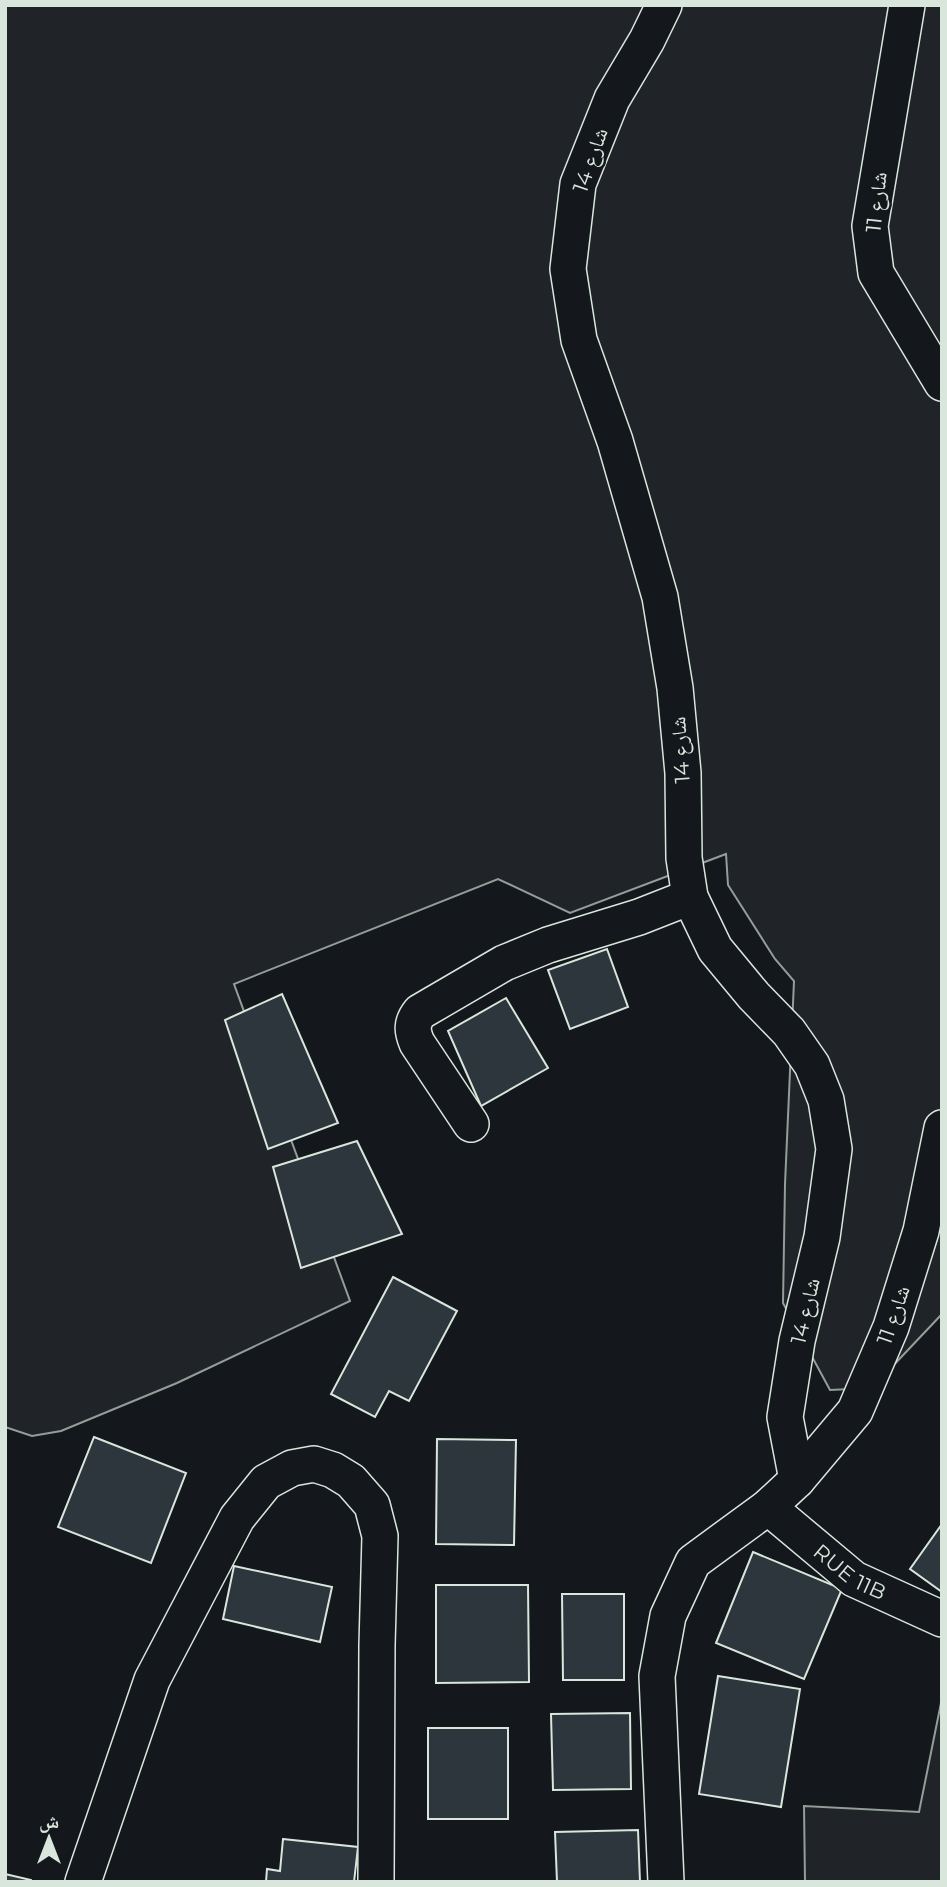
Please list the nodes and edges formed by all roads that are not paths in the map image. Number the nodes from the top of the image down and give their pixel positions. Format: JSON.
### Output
{"nodes":[{"id":1,"x":664,"y":5,"type":"edge"},
{"id":2,"x":907,"y":5,"type":"edge"},
{"id":3,"x":942,"y":383,"type":"edge"},
{"id":4,"x":690,"y":897,"type":"junction"},
{"id":5,"x":471,"y":1124,"type":"dead end"},
{"id":6,"x":942,"y":1128,"type":"edge"},
{"id":7,"x":797,"y":1480,"type":"junction"},
{"id":8,"x":768,"y":1507,"type":"junction"},
{"id":9,"x":942,"y":1619,"type":"edge"},
{"id":10,"x":83,"y":1882,"type":"edge"},
{"id":11,"x":376,"y":1882,"type":"edge"},
{"id":12,"x":666,"y":1882,"type":"edge"}],
"edges":[{"from":1,"to":4,"type":"street","name":"شارع 14"},
{"from":2,"to":3,"type":"street","name":"شارع 11"},
{"from":4,"to":5,"type":"street"},
{"from":4,"to":7,"type":"street","name":"شارع 14"},
{"from":6,"to":7,"type":"street","name":"شارع 11"},
{"from":7,"to":8,"type":"street","name":"شارع 11"},
{"from":8,"to":9,"type":"street","name":"RUE 11B"},
{"from":8,"to":12,"type":"street","name":"شارع 11"},
{"from":10,"to":11,"type":"street"}]}
